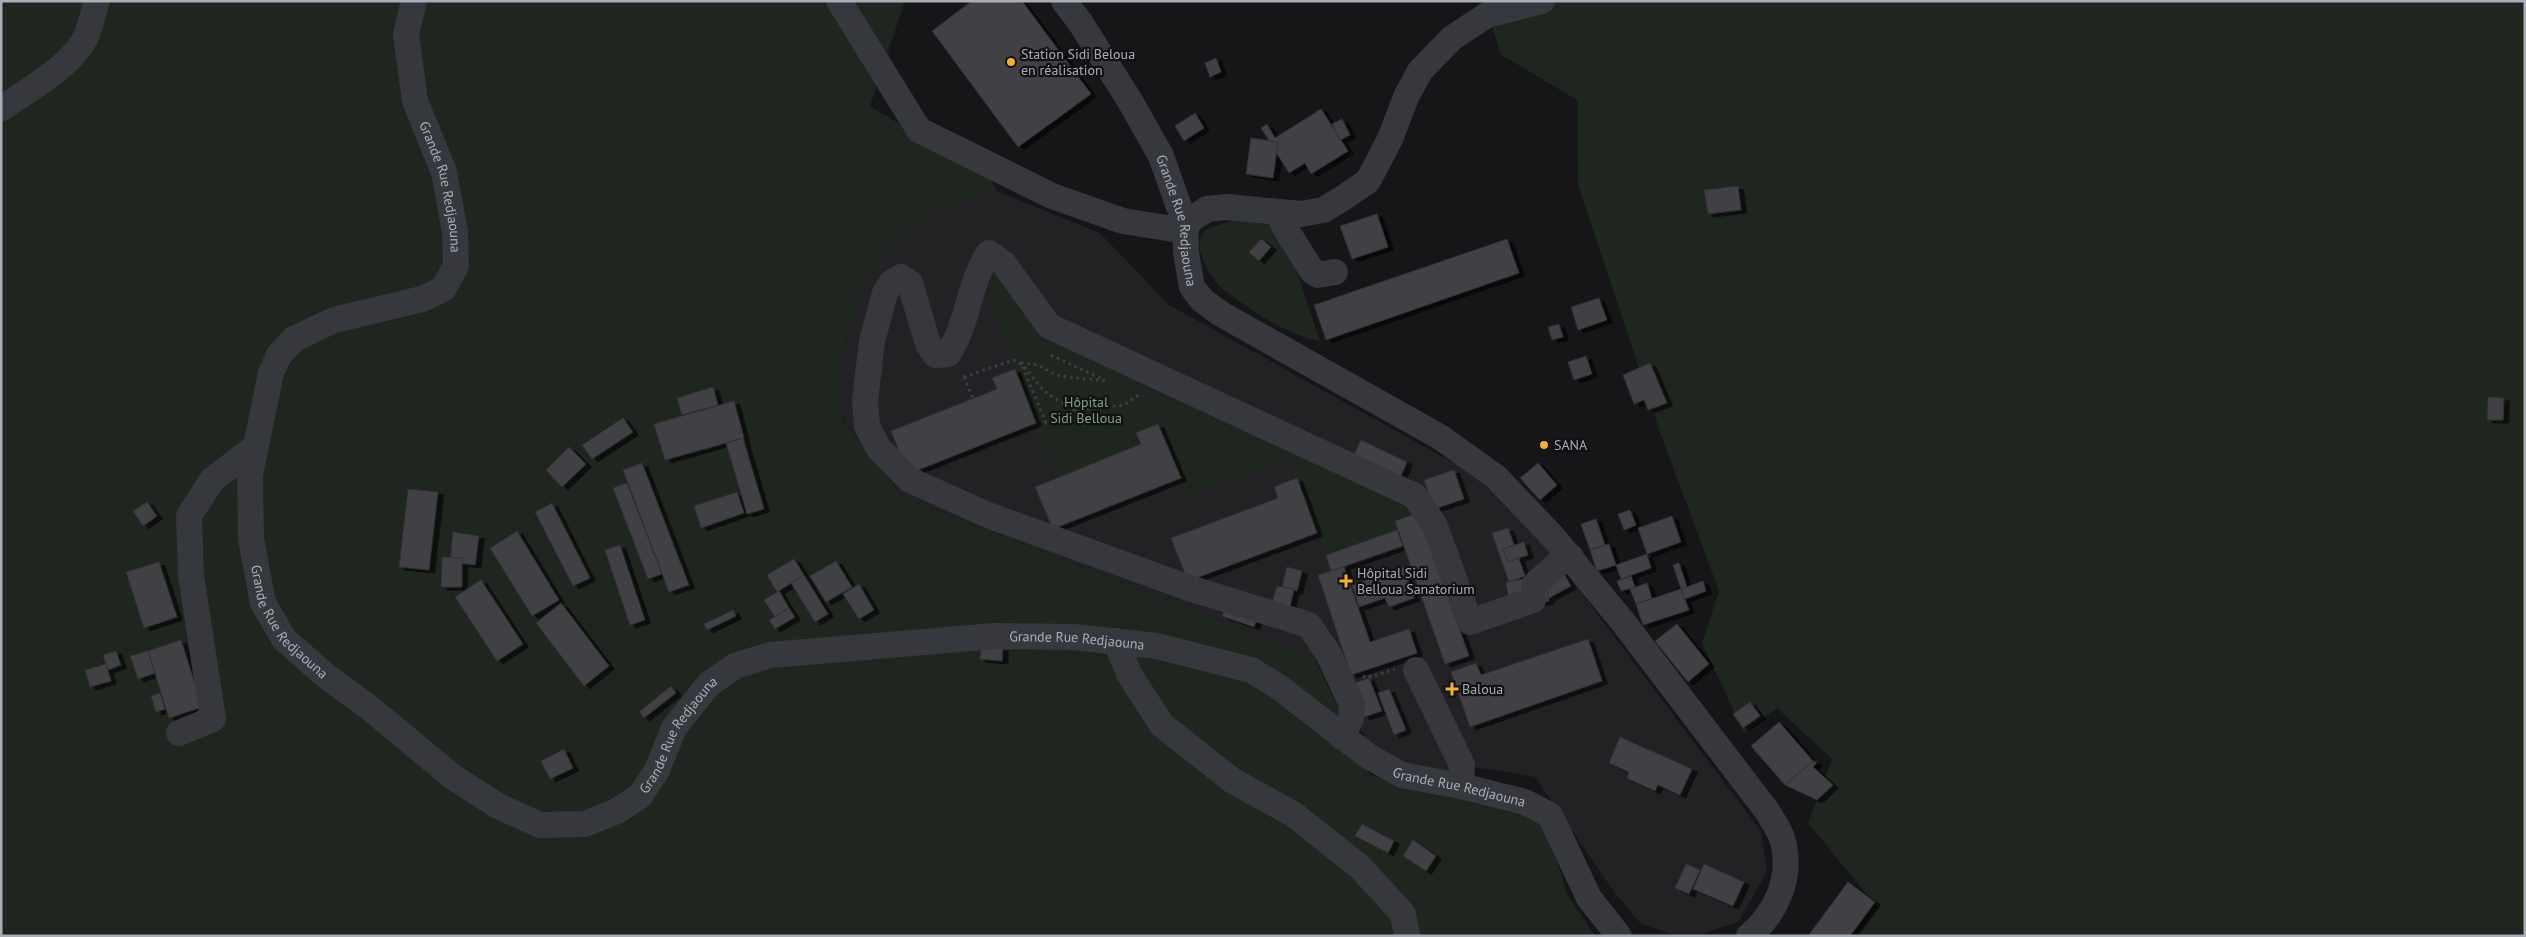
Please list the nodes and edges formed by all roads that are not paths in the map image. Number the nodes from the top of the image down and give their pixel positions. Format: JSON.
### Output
{"nodes":[{"id":1,"x":97,"y":1,"type":"edge"},
{"id":2,"x":414,"y":1,"type":"edge"},
{"id":3,"x":839,"y":1,"type":"edge"},
{"id":4,"x":1064,"y":1,"type":"edge"},
{"id":5,"x":1542,"y":1,"type":"edge"},
{"id":6,"x":1,"y":109,"type":"edge"},
{"id":7,"x":1279,"y":213,"type":"junction"},
{"id":8,"x":1186,"y":228,"type":"junction"},
{"id":9,"x":1335,"y":272,"type":"dead end"},
{"id":10,"x":256,"y":446,"type":"junction"},
{"id":11,"x":1570,"y":557,"type":"junction"},
{"id":12,"x":1116,"y":641,"type":"junction"},
{"id":13,"x":1405,"y":665,"type":"road end"},
{"id":14,"x":179,"y":734,"type":"dead end"},
{"id":15,"x":1342,"y":737,"type":"junction"},
{"id":16,"x":1461,"y":786,"type":"junction"},
{"id":17,"x":1408,"y":936,"type":"edge"},
{"id":18,"x":1620,"y":936,"type":"edge"},
{"id":19,"x":1749,"y":936,"type":"edge"}],
"edges":[{"from":1,"to":6,"type":"street"},
{"from":2,"to":10,"type":"street","name":"Grande Rue Redjaouna"},
{"from":3,"to":8,"type":"street"},
{"from":4,"to":8,"type":"street","name":"Grande Rue Redjaouna"},
{"from":5,"to":7,"type":"street"},
{"from":7,"to":8,"type":"street"},
{"from":7,"to":9,"type":"street"},
{"from":8,"to":11,"type":"street","name":"Grande Rue Redjaouna"},
{"from":10,"to":12,"type":"street","name":"Grande Rue Redjaouna"},
{"from":10,"to":14,"type":"street"},
{"from":11,"to":15,"type":"street"},
{"from":11,"to":19,"type":"street","name":"Grande Rue Redjaouna"},
{"from":12,"to":15,"type":"street","name":"Grande Rue Redjaouna"},
{"from":12,"to":17,"type":"street"},
{"from":13,"to":16,"type":"street"},
{"from":15,"to":16,"type":"street","name":"Grande Rue Redjaouna"},
{"from":16,"to":18,"type":"street","name":"Grande Rue Redjaouna"}]}
